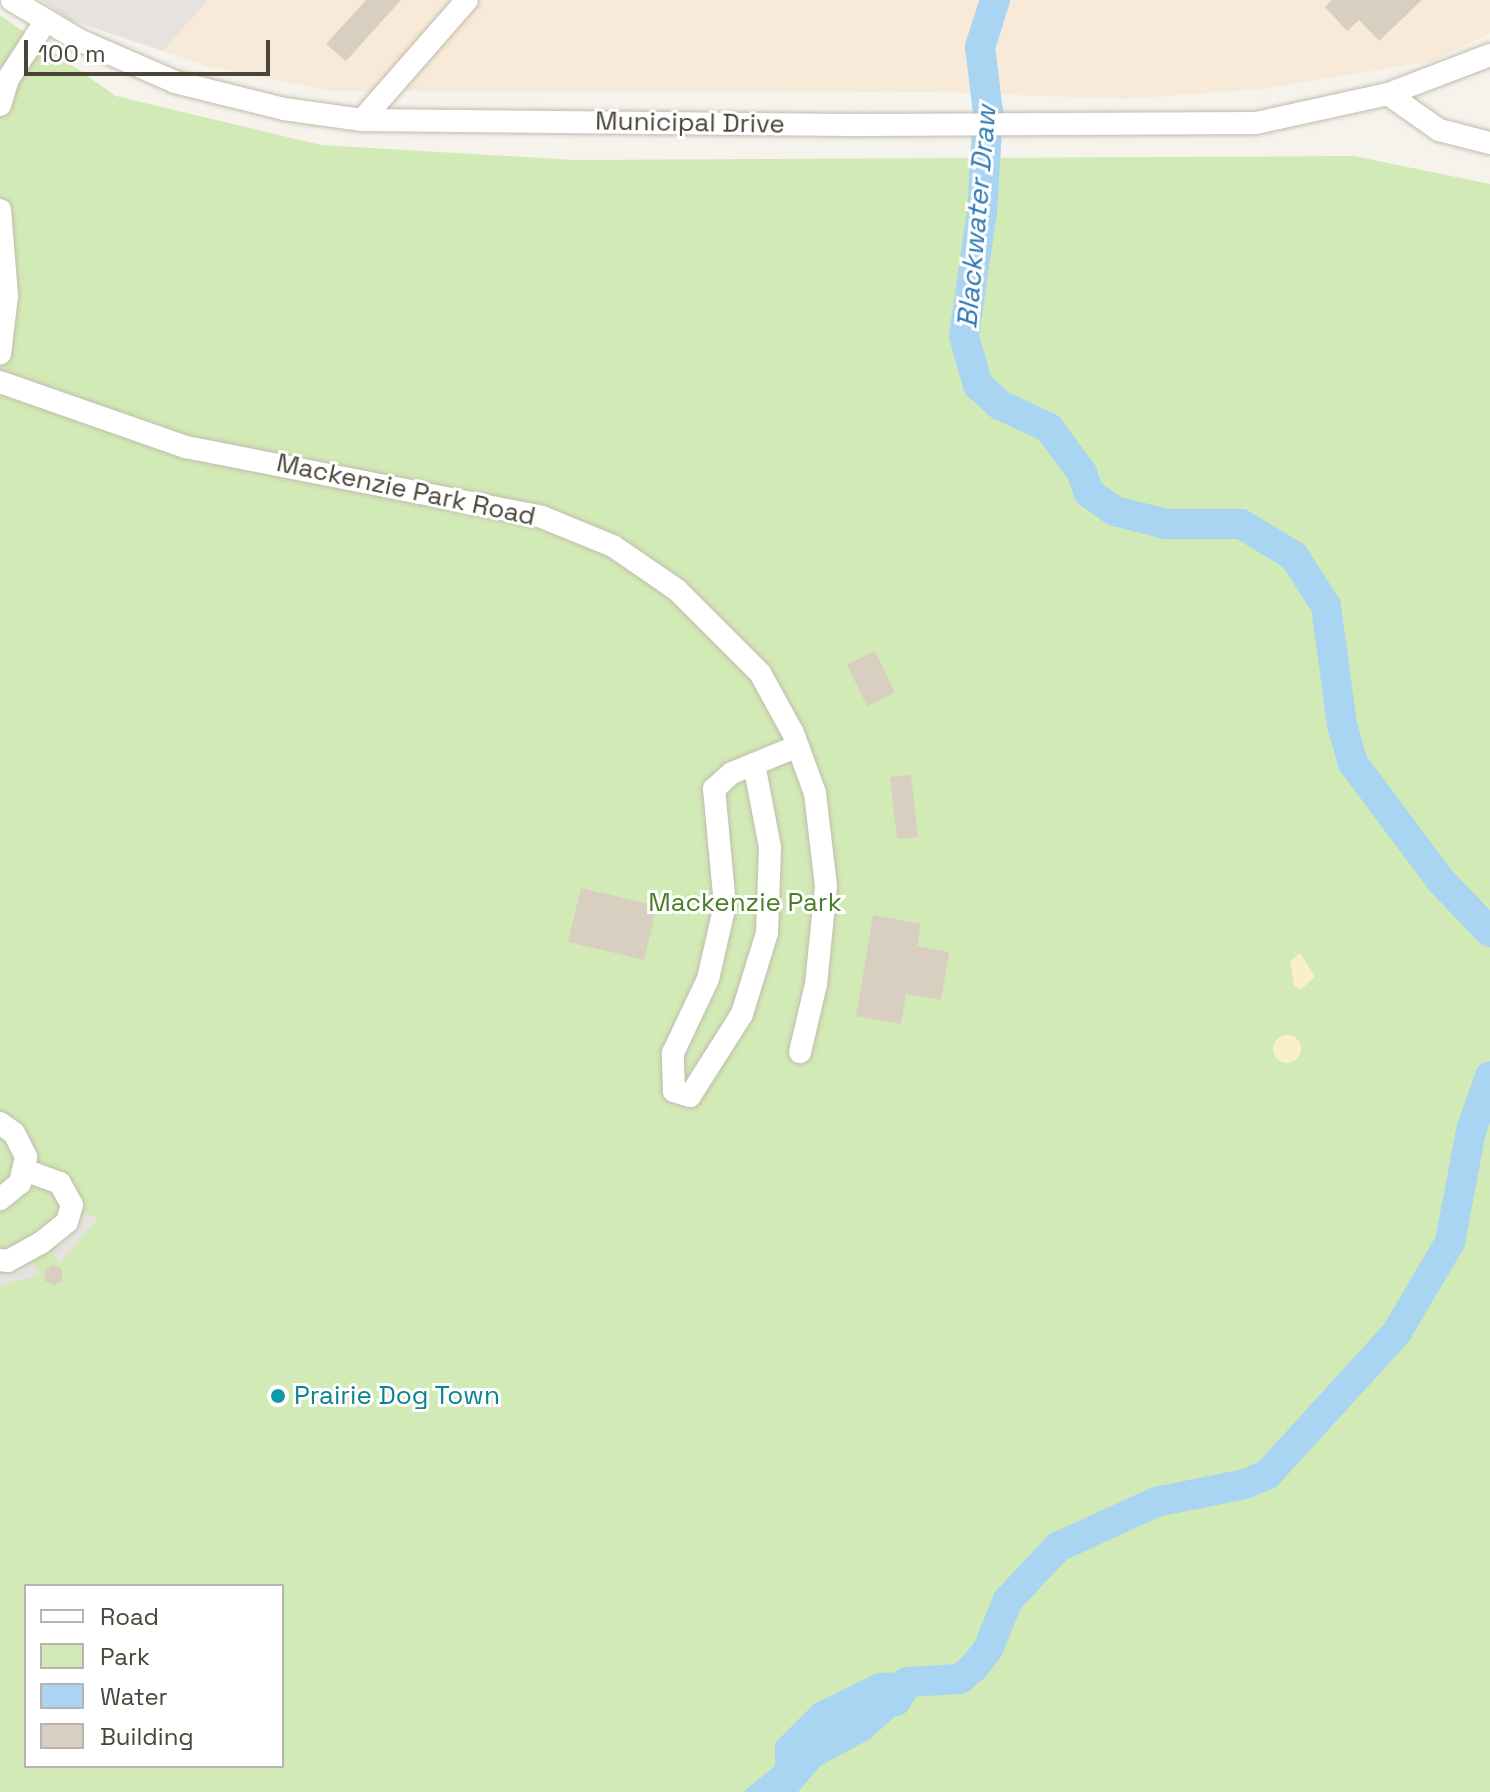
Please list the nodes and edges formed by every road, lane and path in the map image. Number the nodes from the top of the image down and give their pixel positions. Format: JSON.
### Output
{"nodes":[{"id":1,"x":12,"y":0,"type":"edge"},
{"id":2,"x":467,"y":0,"type":"edge"},
{"id":3,"x":45,"y":22,"type":"junction"},
{"id":4,"x":1490,"y":55,"type":"edge"},
{"id":5,"x":1388,"y":94,"type":"junction"},
{"id":6,"x":0,"y":105,"type":"edge"},
{"id":7,"x":362,"y":120,"type":"junction"},
{"id":8,"x":1490,"y":143,"type":"edge"},
{"id":9,"x":0,"y":210,"type":"edge"},
{"id":10,"x":0,"y":354,"type":"edge"},
{"id":11,"x":0,"y":382,"type":"edge"},
{"id":12,"x":798,"y":746,"type":"junction"},
{"id":13,"x":754,"y":764,"type":"junction"},
{"id":14,"x":800,"y":1052,"type":"dead end"},
{"id":15,"x":0,"y":1123,"type":"edge"},
{"id":16,"x":25,"y":1170,"type":"junction"},
{"id":17,"x":0,"y":1199,"type":"edge"},
{"id":18,"x":0,"y":1260,"type":"edge"}],
"edges":[{"from":1,"to":3,"type":"street","name":"Municipal Drive"},
{"from":2,"to":7,"type":"street"},
{"from":3,"to":6,"type":"street"},
{"from":3,"to":7,"type":"street","name":"Municipal Drive"},
{"from":4,"to":5,"type":"street","name":"Municipal Drive"},
{"from":5,"to":7,"type":"street","name":"Municipal Drive"},
{"from":5,"to":8,"type":"street"},
{"from":9,"to":10,"type":"street"},
{"from":11,"to":12,"type":"street","name":"Mackenzie Park Road"},
{"from":12,"to":13,"type":"street"},
{"from":12,"to":14,"type":"street","name":"Mackenzie Park Road"},
{"from":13,"to":13,"type":"street"},
{"from":15,"to":16,"type":"street"},
{"from":16,"to":17,"type":"street"},
{"from":16,"to":18,"type":"street"}]}
